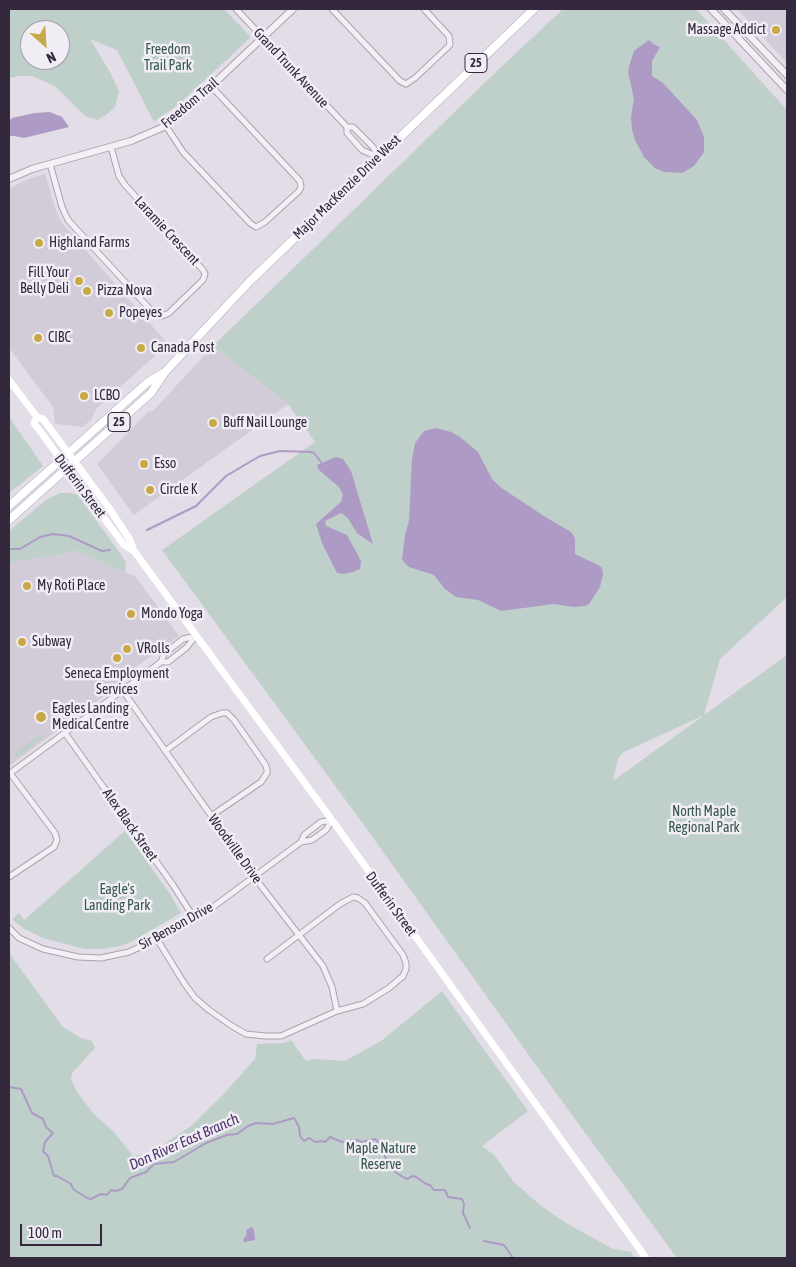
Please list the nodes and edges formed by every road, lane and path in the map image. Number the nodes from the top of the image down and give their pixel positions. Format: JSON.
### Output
{"nodes":[{"id":1,"x":236,"y":9,"type":"edge"},
{"id":2,"x":293,"y":9,"type":"edge"},
{"id":3,"x":332,"y":9,"type":"edge"},
{"id":4,"x":424,"y":9,"type":"edge"},
{"id":5,"x":534,"y":9,"type":"edge"},
{"id":6,"x":711,"y":9,"type":"edge"},
{"id":7,"x":724,"y":9,"type":"edge"},
{"id":8,"x":263,"y":37,"type":"junction"},
{"id":9,"x":787,"y":75,"type":"edge"},
{"id":10,"x":211,"y":86,"type":"junction"},
{"id":11,"x":787,"y":90,"type":"edge"},
{"id":12,"x":166,"y":126,"type":"junction"},
{"id":13,"x":347,"y":127,"type":"junction"},
{"id":14,"x":111,"y":147,"type":"junction"},
{"id":15,"x":378,"y":157,"type":"junction"},
{"id":16,"x":50,"y":164,"type":"junction"},
{"id":17,"x":9,"y":179,"type":"edge"},
{"id":18,"x":165,"y":372,"type":"junction"},
{"id":19,"x":9,"y":380,"type":"edge"},
{"id":20,"x":37,"y":417,"type":"junction"},
{"id":21,"x":69,"y":454,"type":"junction"},
{"id":22,"x":61,"y":460,"type":"junction"},
{"id":23,"x":75,"y":462,"type":"junction"},
{"id":24,"x":67,"y":468,"type":"junction"},
{"id":25,"x":9,"y":506,"type":"edge"},
{"id":26,"x":9,"y":520,"type":"edge"},
{"id":27,"x":134,"y":552,"type":"junction"},
{"id":28,"x":196,"y":636,"type":"junction"},
{"id":29,"x":161,"y":662,"type":"junction"},
{"id":30,"x":123,"y":691,"type":"junction"},
{"id":31,"x":66,"y":733,"type":"junction"},
{"id":32,"x":164,"y":751,"type":"junction"},
{"id":33,"x":10,"y":774,"type":"edge"},
{"id":34,"x":211,"y":816,"type":"junction"},
{"id":35,"x":332,"y":820,"type":"junction"},
{"id":36,"x":302,"y":842,"type":"junction"},
{"id":37,"x":255,"y":876,"type":"junction"},
{"id":38,"x":9,"y":877,"type":"edge"},
{"id":39,"x":194,"y":918,"type":"junction"},
{"id":40,"x":9,"y":928,"type":"edge"},
{"id":41,"x":300,"y":935,"type":"junction"},
{"id":42,"x":157,"y":939,"type":"junction"},
{"id":43,"x":267,"y":959,"type":"dead end"},
{"id":44,"x":337,"y":1011,"type":"junction"},
{"id":45,"x":646,"y":1258,"type":"edge"}],
"edges":[{"from":1,"to":8,"type":"street","name":"Grand Trunk Avenue"},
{"from":2,"to":8,"type":"street","name":"Freedom Trail"},
{"from":3,"to":4,"type":"street"},
{"from":5,"to":15,"type":"main road","name":"Major MacKenzie Drive West","number":"25"},
{"from":6,"to":11,"type":"street"},
{"from":7,"to":9,"type":"street"},
{"from":8,"to":10,"type":"street","name":"Freedom Trail"},
{"from":8,"to":13,"type":"street","name":"Grand Trunk Avenue"},
{"from":10,"to":12,"type":"street","name":"Freedom Trail"},
{"from":10,"to":12,"type":"street"},
{"from":12,"to":14,"type":"street","name":"Freedom Trail"},
{"from":13,"to":15,"type":"street","name":"Grand Trunk Avenue"},
{"from":13,"to":15,"type":"street","name":"Grand Trunk Avenue"},
{"from":14,"to":16,"type":"street","name":"Freedom Trail"},
{"from":14,"to":16,"type":"street","name":"Laramie Crescent"},
{"from":15,"to":18,"type":"main road","name":"Major MacKenzie Drive West","number":"25"},
{"from":16,"to":17,"type":"street","name":"Freedom Trail"},
{"from":18,"to":21,"type":"main road","name":"Major MacKenzie Drive West","number":"25"},
{"from":18,"to":23,"type":"main road","name":"Major MacKenzie Drive West","number":"25"},
{"from":19,"to":20,"type":"main road","name":"Dufferin Street"},
{"from":20,"to":21,"type":"main road","name":"Dufferin Street"},
{"from":20,"to":22,"type":"main road","name":"Dufferin Street"},
{"from":21,"to":22,"type":"main road","name":"Major MacKenzie Drive West","number":"25"},
{"from":21,"to":23,"type":"main road","name":"Dufferin Street"},
{"from":22,"to":24,"type":"main road","name":"Dufferin Street"},
{"from":22,"to":25,"type":"main road","name":"Major MacKenzie Drive West","number":"25"},
{"from":23,"to":24,"type":"main road","name":"Major MacKenzie Drive West","number":"25"},
{"from":23,"to":27,"type":"main road","name":"Dufferin Street"},
{"from":24,"to":26,"type":"main road","name":"Major MacKenzie Drive West","number":"25"},
{"from":24,"to":27,"type":"main road","name":"Dufferin Street"},
{"from":27,"to":28,"type":"main road","name":"Dufferin Street"},
{"from":28,"to":29,"type":"street"},
{"from":28,"to":29,"type":"street"},
{"from":28,"to":35,"type":"main road","name":"Dufferin Street"},
{"from":29,"to":30,"type":"street"},
{"from":30,"to":31,"type":"street"},
{"from":30,"to":32,"type":"street","name":"Woodville Drive"},
{"from":31,"to":33,"type":"street"},
{"from":31,"to":39,"type":"street","name":"Alex Black Street"},
{"from":32,"to":34,"type":"street","name":"Woodville Drive"},
{"from":32,"to":34,"type":"street"},
{"from":33,"to":38,"type":"street"},
{"from":34,"to":37,"type":"street","name":"Woodville Drive"},
{"from":35,"to":36,"type":"street","name":"Sir Benson Drive"},
{"from":35,"to":36,"type":"street","name":"Sir Benson Drive"},
{"from":35,"to":45,"type":"main road","name":"Dufferin Street"},
{"from":36,"to":37,"type":"street","name":"Sir Benson Drive"},
{"from":37,"to":39,"type":"street","name":"Sir Benson Drive"},
{"from":37,"to":41,"type":"street","name":"Woodville Drive"},
{"from":39,"to":42,"type":"street","name":"Sir Benson Drive"},
{"from":40,"to":42,"type":"street","name":"Sir Benson Drive"},
{"from":41,"to":43,"type":"street"},
{"from":41,"to":44,"type":"street","name":"Woodville Drive"},
{"from":41,"to":44,"type":"street"},
{"from":42,"to":44,"type":"street"}]}
